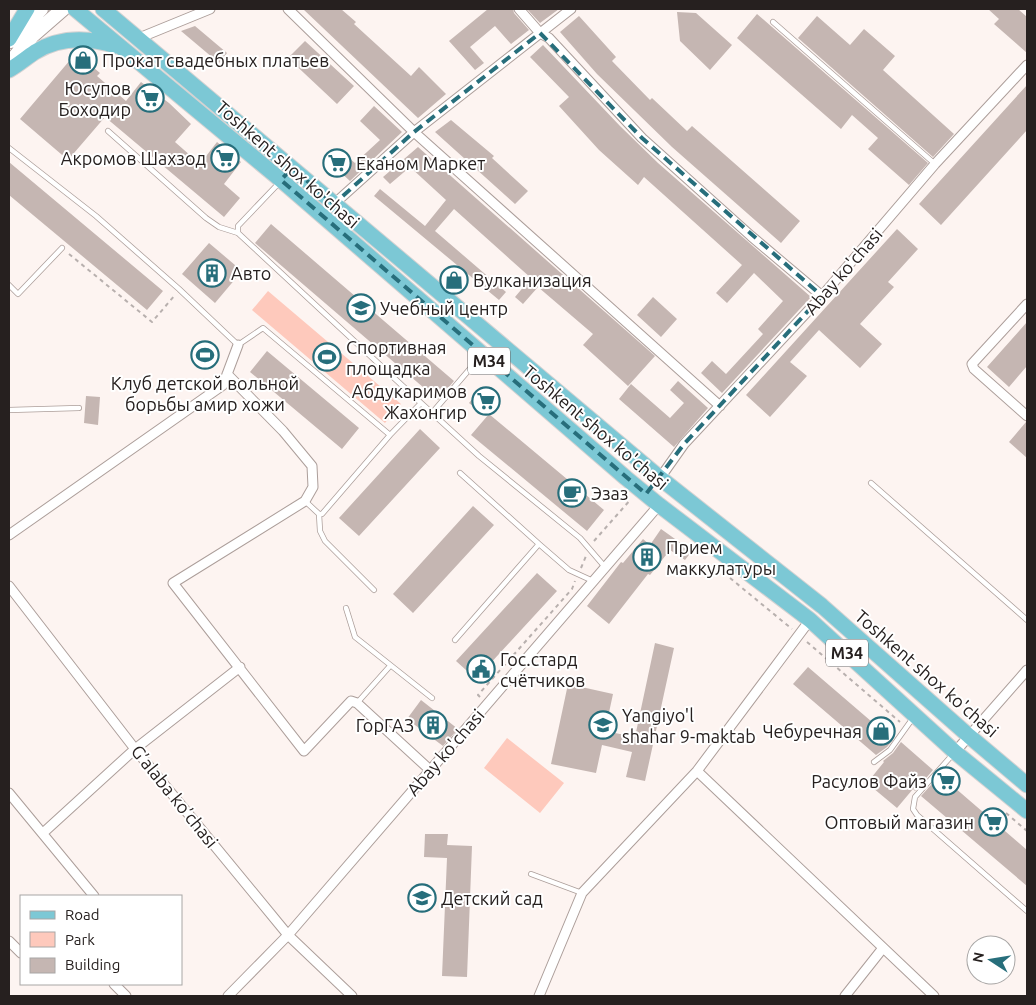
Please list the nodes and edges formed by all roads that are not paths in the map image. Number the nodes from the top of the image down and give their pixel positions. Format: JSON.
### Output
{"nodes":[{"id":1,"x":27,"y":9,"type":"edge"},
{"id":2,"x":41,"y":9,"type":"edge"},
{"id":3,"x":63,"y":9,"type":"edge"},
{"id":4,"x":75,"y":9,"type":"edge"},
{"id":5,"x":103,"y":9,"type":"edge"},
{"id":6,"x":210,"y":9,"type":"edge"},
{"id":7,"x":288,"y":9,"type":"edge"},
{"id":8,"x":520,"y":9,"type":"edge"},
{"id":9,"x":571,"y":9,"type":"edge"},
{"id":10,"x":774,"y":22,"type":"dead end"},
{"id":11,"x":540,"y":33,"type":"junction"},
{"id":12,"x":139,"y":38,"type":"junction"},
{"id":13,"x":9,"y":39,"type":"edge"},
{"id":14,"x":9,"y":44,"type":"edge"},
{"id":15,"x":122,"y":48,"type":"junction"},
{"id":16,"x":9,"y":64,"type":"edge"},
{"id":17,"x":1027,"y":65,"type":"edge"},
{"id":18,"x":9,"y":70,"type":"edge"},
{"id":19,"x":108,"y":131,"type":"dead end"},
{"id":20,"x":414,"y":132,"type":"junction"},
{"id":21,"x":9,"y":148,"type":"edge"},
{"id":22,"x":935,"y":164,"type":"junction"},
{"id":23,"x":292,"y":168,"type":"junction"},
{"id":24,"x":281,"y":180,"type":"junction"},
{"id":25,"x":334,"y":204,"type":"junction"},
{"id":26,"x":238,"y":233,"type":"junction"},
{"id":27,"x":62,"y":248,"type":"road end"},
{"id":28,"x":9,"y":285,"type":"edge"},
{"id":29,"x":822,"y":296,"type":"junction"},
{"id":30,"x":1027,"y":304,"type":"edge"},
{"id":31,"x":238,"y":345,"type":"junction"},
{"id":32,"x":482,"y":355,"type":"junction"},
{"id":33,"x":227,"y":374,"type":"junction"},
{"id":34,"x":421,"y":403,"type":"junction"},
{"id":35,"x":720,"y":406,"type":"junction"},
{"id":36,"x":79,"y":408,"type":"dead end"},
{"id":37,"x":9,"y":410,"type":"edge"},
{"id":38,"x":432,"y":412,"type":"junction"},
{"id":39,"x":1027,"y":416,"type":"edge"},
{"id":40,"x":390,"y":435,"type":"junction"},
{"id":41,"x":460,"y":473,"type":"dead end"},
{"id":42,"x":660,"y":478,"type":"junction"},
{"id":43,"x":870,"y":483,"type":"dead end"},
{"id":44,"x":674,"y":489,"type":"junction"},
{"id":45,"x":646,"y":494,"type":"junction"},
{"id":46,"x":305,"y":501,"type":"junction"},
{"id":47,"x":659,"y":505,"type":"junction"},
{"id":48,"x":319,"y":514,"type":"junction"},
{"id":49,"x":9,"y":535,"type":"edge"},
{"id":50,"x":539,"y":544,"type":"junction"},
{"id":51,"x":605,"y":567,"type":"junction"},
{"id":52,"x":593,"y":581,"type":"junction"},
{"id":53,"x":9,"y":586,"type":"edge"},
{"id":54,"x":374,"y":590,"type":"dead end"},
{"id":55,"x":346,"y":608,"type":"dead end"},
{"id":56,"x":810,"y":620,"type":"junction"},
{"id":57,"x":1027,"y":620,"type":"edge"},
{"id":58,"x":454,"y":640,"type":"dead end"},
{"id":59,"x":390,"y":666,"type":"junction"},
{"id":60,"x":240,"y":667,"type":"junction"},
{"id":61,"x":1027,"y":670,"type":"edge"},
{"id":62,"x":432,"y":698,"type":"dead end"},
{"id":63,"x":357,"y":703,"type":"junction"},
{"id":64,"x":916,"y":715,"type":"junction"},
{"id":65,"x":969,"y":736,"type":"junction"},
{"id":66,"x":135,"y":749,"type":"junction"},
{"id":67,"x":955,"y":752,"type":"junction"},
{"id":68,"x":874,"y":762,"type":"dead end"},
{"id":69,"x":430,"y":770,"type":"junction"},
{"id":70,"x":697,"y":771,"type":"junction"},
{"id":71,"x":1027,"y":785,"type":"edge"},
{"id":72,"x":9,"y":793,"type":"edge"},
{"id":73,"x":1027,"y":811,"type":"edge"},
{"id":74,"x":43,"y":833,"type":"junction"},
{"id":75,"x":531,"y":874,"type":"dead end"},
{"id":76,"x":582,"y":892,"type":"junction"},
{"id":77,"x":93,"y":895,"type":"edge"},
{"id":78,"x":1027,"y":911,"type":"edge"},
{"id":79,"x":288,"y":935,"type":"junction"},
{"id":80,"x":9,"y":941,"type":"edge"},
{"id":81,"x":883,"y":948,"type":"junction"},
{"id":82,"x":20,"y":952,"type":"edge"},
{"id":83,"x":115,"y":985,"type":"edge"},
{"id":84,"x":126,"y":996,"type":"edge"},
{"id":85,"x":228,"y":996,"type":"edge"},
{"id":86,"x":352,"y":996,"type":"edge"},
{"id":87,"x":539,"y":996,"type":"edge"},
{"id":88,"x":845,"y":996,"type":"edge"},
{"id":89,"x":934,"y":996,"type":"edge"}],
"edges":[{"from":1,"to":13,"type":"main road"},
{"from":2,"to":14,"type":"main road"},
{"from":3,"to":16,"type":"main road"},
{"from":4,"to":15,"type":"main road","name":"Toshkent shox ko'chasi","number":"M34"},
{"from":5,"to":12,"type":"main road","name":"Toshkent shox ko'chasi","number":"M34"},
{"from":6,"to":12,"type":"street"},
{"from":7,"to":20,"type":"street"},
{"from":8,"to":11,"type":"street"},
{"from":9,"to":11,"type":"street"},
{"from":10,"to":22,"type":"lane"},
{"from":11,"to":20,"type":"street"},
{"from":11,"to":29,"type":"street"},
{"from":12,"to":23,"type":"main road","name":"Toshkent shox ko'chasi","number":"M34"},
{"from":15,"to":18,"type":"main road"},
{"from":15,"to":24,"type":"main road","name":"Toshkent shox ko'chasi","number":"M34"},
{"from":17,"to":22,"type":"street","name":"Abay ko'chasi"},
{"from":19,"to":26,"type":"lane"},
{"from":20,"to":25,"type":"street"},
{"from":20,"to":35,"type":"street"},
{"from":21,"to":31,"type":"lane"},
{"from":22,"to":29,"type":"street","name":"Abay ko'chasi"},
{"from":23,"to":24,"type":"main road"},
{"from":23,"to":25,"type":"main road","name":"Toshkent shox ko'chasi","number":"M34"},
{"from":24,"to":26,"type":"lane"},
{"from":24,"to":32,"type":"main road","name":"Toshkent shox ko'chasi","number":"M34"},
{"from":25,"to":42,"type":"main road","number":"M34"},
{"from":26,"to":34,"type":"lane"},
{"from":27,"to":28,"type":"lane"},
{"from":29,"to":35,"type":"street","name":"Abay ko'chasi"},
{"from":30,"to":39,"type":"street"},
{"from":31,"to":33,"type":"street"},
{"from":31,"to":40,"type":"lane"},
{"from":32,"to":38,"type":"lane"},
{"from":32,"to":45,"type":"main road","name":"Toshkent shox ko'chasi","number":"M34"},
{"from":33,"to":46,"type":"street"},
{"from":33,"to":49,"type":"street"},
{"from":34,"to":38,"type":"lane"},
{"from":34,"to":40,"type":"lane"},
{"from":35,"to":42,"type":"street","name":"Abay ko'chasi"},
{"from":36,"to":37,"type":"lane"},
{"from":38,"to":51,"type":"lane"},
{"from":40,"to":48,"type":"lane"},
{"from":41,"to":50,"type":"lane"},
{"from":42,"to":44,"type":"main road","name":"Toshkent shox ko'chasi","number":"M34"},
{"from":42,"to":45,"type":"main road"},
{"from":43,"to":57,"type":"lane"},
{"from":44,"to":47,"type":"main road"},
{"from":44,"to":65,"type":"main road","name":"Toshkent shox ko'chasi","number":"M34"},
{"from":45,"to":47,"type":"main road","name":"Toshkent shox ko'chasi","number":"M34"},
{"from":46,"to":48,"type":"lane"},
{"from":46,"to":60,"type":"street"},
{"from":47,"to":51,"type":"street","name":"Abay ko'chasi"},
{"from":47,"to":56,"type":"main road","name":"Toshkent shox ko'chasi","number":"M34"},
{"from":48,"to":54,"type":"lane"},
{"from":50,"to":52,"type":"lane"},
{"from":50,"to":58,"type":"lane"},
{"from":51,"to":52,"type":"street","name":"Abay ko'chasi"},
{"from":52,"to":69,"type":"street","name":"Abay ko'chasi"},
{"from":53,"to":66,"type":"street","name":"G’alaba ko’chasi"},
{"from":55,"to":59,"type":"lane"},
{"from":56,"to":64,"type":"main road","name":"Toshkent shox ko'chasi","number":"M34"},
{"from":56,"to":70,"type":"street"},
{"from":59,"to":62,"type":"lane"},
{"from":59,"to":63,"type":"lane"},
{"from":60,"to":63,"type":"street"},
{"from":60,"to":66,"type":"street"},
{"from":61,"to":65,"type":"street"},
{"from":63,"to":69,"type":"street"},
{"from":64,"to":67,"type":"main road","name":"Toshkent shox ko'chasi","number":"M34"},
{"from":64,"to":68,"type":"lane"},
{"from":65,"to":67,"type":"street"},
{"from":65,"to":71,"type":"main road","name":"Toshkent shox ko'chasi","number":"M34"},
{"from":66,"to":74,"type":"street"},
{"from":66,"to":79,"type":"street","name":"G’alaba ko’chasi"},
{"from":67,"to":73,"type":"main road","name":"Toshkent shox ko'chasi","number":"M34"},
{"from":67,"to":78,"type":"lane"},
{"from":69,"to":79,"type":"street","name":"Abay ko'chasi"},
{"from":70,"to":76,"type":"street"},
{"from":70,"to":81,"type":"street"},
{"from":72,"to":74,"type":"street"},
{"from":74,"to":77,"type":"street"},
{"from":75,"to":76,"type":"lane"},
{"from":76,"to":87,"type":"street"},
{"from":79,"to":85,"type":"street","name":"Abay ko'chasi"},
{"from":79,"to":86,"type":"street","name":"G’alaba ko’chasi"},
{"from":80,"to":82,"type":"street"},
{"from":81,"to":88,"type":"street"},
{"from":81,"to":89,"type":"street"},
{"from":83,"to":84,"type":"street"}]}
